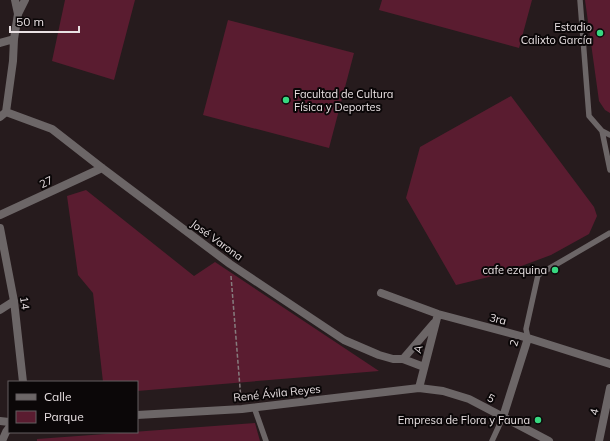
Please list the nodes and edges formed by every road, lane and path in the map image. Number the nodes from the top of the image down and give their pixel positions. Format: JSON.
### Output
{"nodes":[{"id":1,"x":15,"y":0,"type":"edge"},
{"id":2,"x":25,"y":0,"type":"edge"},
{"id":3,"x":580,"y":0,"type":"edge"},
{"id":4,"x":18,"y":14,"type":"junction"},
{"id":5,"x":14,"y":39,"type":"junction"},
{"id":6,"x":0,"y":43,"type":"edge"},
{"id":7,"x":3,"y":114,"type":"edge"},
{"id":8,"x":602,"y":131,"type":"junction"},
{"id":9,"x":610,"y":135,"type":"edge"},
{"id":10,"x":102,"y":168,"type":"junction"},
{"id":11,"x":610,"y":170,"type":"edge"},
{"id":12,"x":0,"y":215,"type":"edge"},
{"id":13,"x":0,"y":228,"type":"edge"},
{"id":14,"x":610,"y":233,"type":"edge"},
{"id":15,"x":230,"y":264,"type":"junction"},
{"id":16,"x":381,"y":293,"type":"dead end"},
{"id":17,"x":14,"y":302,"type":"junction"},
{"id":18,"x":0,"y":310,"type":"edge"},
{"id":19,"x":437,"y":318,"type":"junction"},
{"id":20,"x":528,"y":338,"type":"junction"},
{"id":21,"x":403,"y":359,"type":"junction"},
{"id":22,"x":610,"y":364,"type":"edge"},
{"id":23,"x":424,"y":367,"type":"junction"},
{"id":24,"x":23,"y":381,"type":"edge"},
{"id":25,"x":419,"y":388,"type":"junction"},
{"id":26,"x":610,"y":388,"type":"edge"},
{"id":27,"x":254,"y":407,"type":"junction"},
{"id":28,"x":242,"y":409,"type":"junction"},
{"id":29,"x":138,"y":415,"type":"edge"},
{"id":30,"x":503,"y":417,"type":"junction"},
{"id":31,"x":8,"y":429,"type":"edge"},
{"id":32,"x":2,"y":441,"type":"edge"},
{"id":33,"x":266,"y":441,"type":"edge"},
{"id":34,"x":492,"y":441,"type":"edge"},
{"id":35,"x":548,"y":441,"type":"edge"},
{"id":36,"x":599,"y":441,"type":"edge"}],
"edges":[{"from":1,"to":4,"type":"street"},
{"from":2,"to":4,"type":"street"},
{"from":3,"to":8,"type":"lane"},
{"from":4,"to":5,"type":"street"},
{"from":5,"to":6,"type":"street"},
{"from":5,"to":7,"type":"street"},
{"from":7,"to":10,"type":"street","name":"José Varona"},
{"from":8,"to":9,"type":"lane"},
{"from":8,"to":11,"type":"lane"},
{"from":10,"to":12,"type":"street","name":"27"},
{"from":10,"to":15,"type":"street","name":"José Varona"},
{"from":13,"to":17,"type":"street","name":"14"},
{"from":14,"to":20,"type":"lane","name":"2"},
{"from":15,"to":21,"type":"street","name":"José Varona"},
{"from":15,"to":28,"type":"path"},
{"from":16,"to":19,"type":"street","name":"3ra"},
{"from":17,"to":18,"type":"street"},
{"from":17,"to":24,"type":"street","name":"14"},
{"from":19,"to":20,"type":"street","name":"3ra"},
{"from":19,"to":21,"type":"street"},
{"from":19,"to":23,"type":"street","name":"A"},
{"from":20,"to":22,"type":"street","name":"3ra"},
{"from":20,"to":30,"type":"street","name":"2"},
{"from":21,"to":23,"type":"street","name":"José Varona"},
{"from":23,"to":25,"type":"street","name":"A"},
{"from":25,"to":27,"type":"street","name":"René Ávila Reyes"},
{"from":25,"to":30,"type":"street","name":"5"},
{"from":26,"to":36,"type":"street","name":"4"},
{"from":27,"to":28,"type":"street","name":"René Ávila Reyes"},
{"from":27,"to":33,"type":"lane"},
{"from":28,"to":29,"type":"street","name":"René Ávila Reyes"},
{"from":30,"to":34,"type":"lane"},
{"from":30,"to":35,"type":"street","name":"5"},
{"from":31,"to":32,"type":"street"}]}
